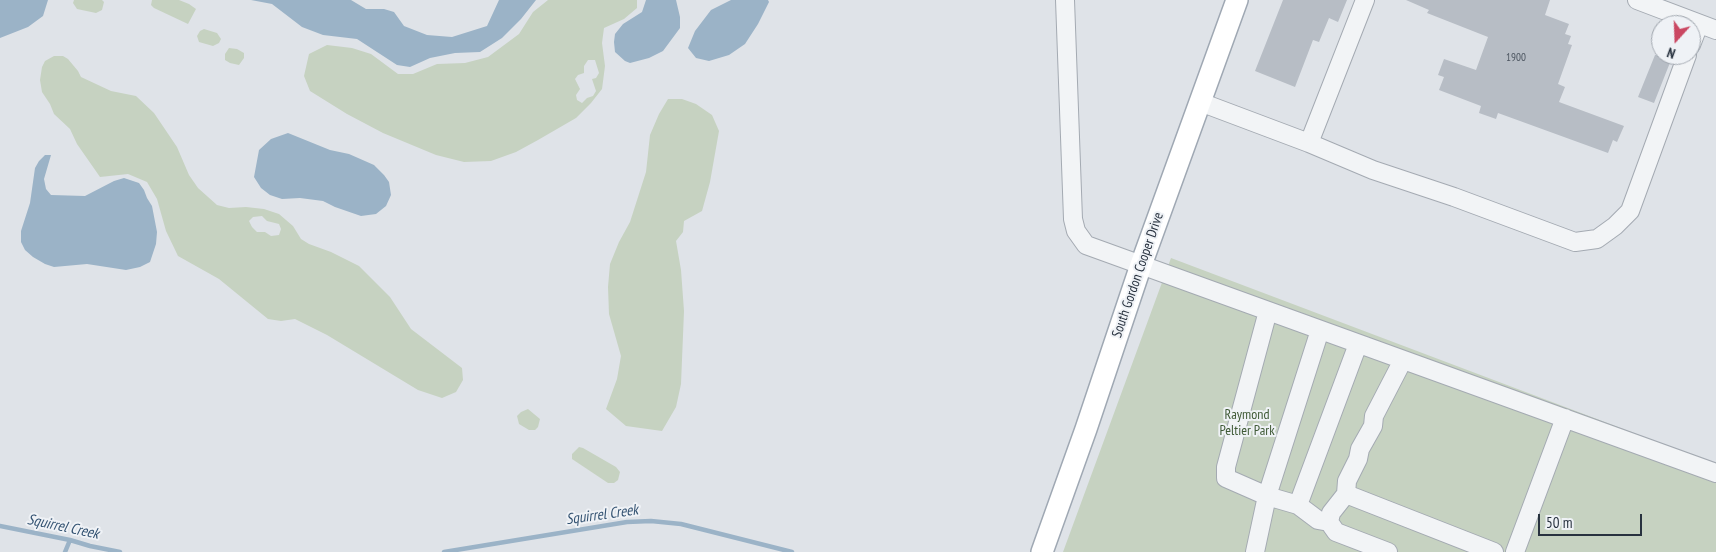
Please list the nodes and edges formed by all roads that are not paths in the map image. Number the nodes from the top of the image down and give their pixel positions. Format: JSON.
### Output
{"nodes":[{"id":1,"x":1065,"y":0,"type":"edge"},
{"id":2,"x":1237,"y":0,"type":"edge"},
{"id":3,"x":1365,"y":0,"type":"edge"},
{"id":4,"x":1637,"y":0,"type":"edge"},
{"id":5,"x":1676,"y":15,"type":"edge"},
{"id":6,"x":1701,"y":25,"type":"edge"},
{"id":7,"x":1716,"y":30,"type":"edge"},
{"id":8,"x":1683,"y":65,"type":"edge"},
{"id":9,"x":1200,"y":102,"type":"junction"},
{"id":10,"x":1309,"y":143,"type":"junction"},
{"id":11,"x":1141,"y":265,"type":"junction"},
{"id":12,"x":1268,"y":312,"type":"junction"},
{"id":13,"x":1320,"y":330,"type":"junction"},
{"id":14,"x":1358,"y":344,"type":"junction"},
{"id":15,"x":1403,"y":360,"type":"junction"},
{"id":16,"x":1565,"y":418,"type":"junction"},
{"id":17,"x":1716,"y":473,"type":"edge"},
{"id":18,"x":1346,"y":494,"type":"junction"},
{"id":19,"x":1267,"y":496,"type":"junction"},
{"id":20,"x":1298,"y":505,"type":"junction"},
{"id":21,"x":1329,"y":522,"type":"junction"},
{"id":22,"x":1042,"y":552,"type":"edge"},
{"id":23,"x":1255,"y":552,"type":"edge"},
{"id":24,"x":1388,"y":552,"type":"edge"},
{"id":25,"x":1494,"y":552,"type":"edge"},
{"id":26,"x":1515,"y":552,"type":"edge"}],
"edges":[{"from":1,"to":11,"type":"street"},
{"from":2,"to":9,"type":"main road","name":"South Gordon Cooper Drive"},
{"from":3,"to":10,"type":"street"},
{"from":4,"to":5,"type":"street"},
{"from":6,"to":7,"type":"street"},
{"from":8,"to":10,"type":"street"},
{"from":9,"to":10,"type":"street"},
{"from":9,"to":11,"type":"main road","name":"South Gordon Cooper Drive"},
{"from":11,"to":12,"type":"street"},
{"from":11,"to":22,"type":"main road","name":"South Gordon Cooper Drive"},
{"from":12,"to":13,"type":"street"},
{"from":12,"to":19,"type":"street"},
{"from":13,"to":14,"type":"street"},
{"from":13,"to":19,"type":"street"},
{"from":14,"to":15,"type":"street"},
{"from":14,"to":20,"type":"street"},
{"from":15,"to":16,"type":"street"},
{"from":15,"to":18,"type":"street"},
{"from":16,"to":17,"type":"street"},
{"from":16,"to":26,"type":"street"},
{"from":18,"to":21,"type":"street"},
{"from":18,"to":25,"type":"street"},
{"from":19,"to":20,"type":"street"},
{"from":19,"to":23,"type":"street"},
{"from":20,"to":21,"type":"street"},
{"from":21,"to":24,"type":"street"}]}
